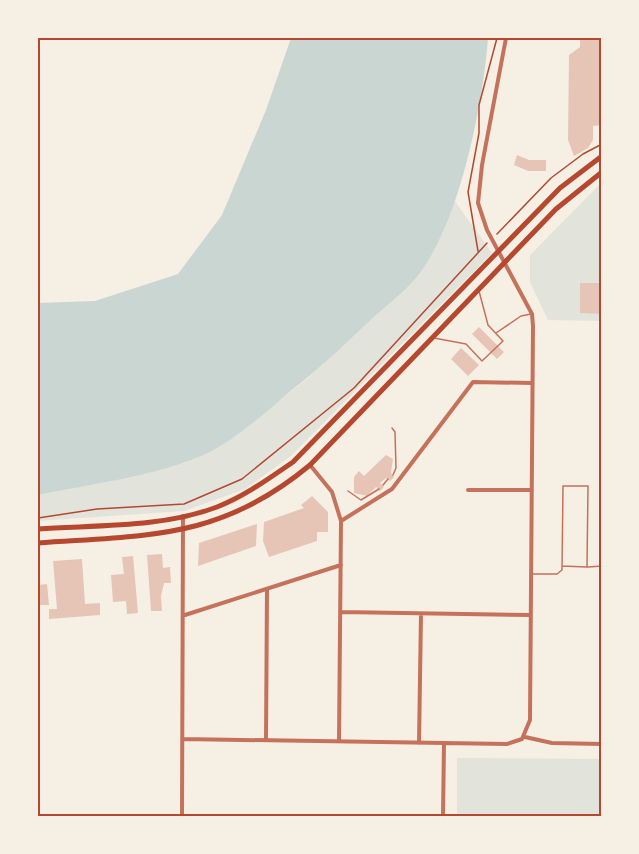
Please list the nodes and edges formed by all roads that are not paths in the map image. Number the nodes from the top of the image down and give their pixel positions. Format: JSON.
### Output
{"nodes":[{"id":1,"x":506,"y":38,"type":"edge"},
{"id":2,"x":602,"y":156,"type":"edge"},
{"id":3,"x":602,"y":172,"type":"edge"},
{"id":4,"x":499,"y":253,"type":"junction"},
{"id":5,"x":505,"y":263,"type":"junction"},
{"id":6,"x":479,"y":290,"type":"junction"},
{"id":7,"x":532,"y":314,"type":"junction"},
{"id":8,"x":496,"y":333,"type":"junction"},
{"id":9,"x":433,"y":337,"type":"junction"},
{"id":10,"x":532,"y":383,"type":"junction"},
{"id":11,"x":392,"y":428,"type":"dead end"},
{"id":12,"x":310,"y":465,"type":"junction"},
{"id":13,"x":393,"y":475,"type":"dead end"},
{"id":14,"x":388,"y":479,"type":"dead end"},
{"id":15,"x":382,"y":485,"type":"dead end"},
{"id":16,"x":379,"y":489,"type":"dead end"},
{"id":17,"x":468,"y":490,"type":"dead end"},
{"id":18,"x":532,"y":490,"type":"junction"},
{"id":19,"x":348,"y":491,"type":"dead end"},
{"id":20,"x":183,"y":516,"type":"junction"},
{"id":21,"x":341,"y":521,"type":"junction"},
{"id":22,"x":38,"y":529,"type":"edge"},
{"id":23,"x":185,"y":530,"type":"junction"},
{"id":24,"x":38,"y":543,"type":"edge"},
{"id":25,"x":341,"y":565,"type":"junction"},
{"id":26,"x":562,"y":566,"type":"junction"},
{"id":27,"x":602,"y":566,"type":"edge"},
{"id":28,"x":587,"y":567,"type":"junction"},
{"id":29,"x":531,"y":574,"type":"junction"},
{"id":30,"x":267,"y":589,"type":"junction"},
{"id":31,"x":341,"y":612,"type":"junction"},
{"id":32,"x":421,"y":614,"type":"junction"},
{"id":33,"x":185,"y":615,"type":"junction"},
{"id":34,"x":531,"y":615,"type":"junction"},
{"id":35,"x":525,"y":737,"type":"junction"},
{"id":36,"x":183,"y":739,"type":"junction"},
{"id":37,"x":266,"y":740,"type":"junction"},
{"id":38,"x":339,"y":741,"type":"junction"},
{"id":39,"x":419,"y":742,"type":"junction"},
{"id":40,"x":444,"y":743,"type":"junction"},
{"id":41,"x":602,"y":744,"type":"edge"},
{"id":42,"x":182,"y":816,"type":"edge"},
{"id":43,"x":442,"y":816,"type":"edge"}],
"edges":[{"from":1,"to":4,"type":"street"},
{"from":2,"to":4,"type":"main road"},
{"from":3,"to":5,"type":"main road"},
{"from":4,"to":5,"type":"street"},
{"from":4,"to":20,"type":"main road"},
{"from":5,"to":6,"type":"main road"},
{"from":5,"to":7,"type":"street"},
{"from":6,"to":8,"type":"lane"},
{"from":6,"to":9,"type":"main road"},
{"from":7,"to":8,"type":"lane"},
{"from":7,"to":10,"type":"street"},
{"from":8,"to":9,"type":"lane"},
{"from":9,"to":12,"type":"main road"},
{"from":10,"to":18,"type":"street"},
{"from":10,"to":21,"type":"street"},
{"from":11,"to":13,"type":"lane"},
{"from":12,"to":21,"type":"street"},
{"from":12,"to":23,"type":"main road"},
{"from":14,"to":15,"type":"lane"},
{"from":16,"to":19,"type":"lane"},
{"from":17,"to":18,"type":"street"},
{"from":18,"to":29,"type":"street"},
{"from":20,"to":22,"type":"main road"},
{"from":20,"to":23,"type":"street"},
{"from":21,"to":25,"type":"street"},
{"from":23,"to":24,"type":"main road"},
{"from":23,"to":33,"type":"street"},
{"from":25,"to":30,"type":"street"},
{"from":25,"to":31,"type":"street"},
{"from":26,"to":28,"type":"lane"},
{"from":26,"to":28,"type":"lane"},
{"from":26,"to":29,"type":"lane"},
{"from":27,"to":28,"type":"lane"},
{"from":29,"to":34,"type":"street"},
{"from":30,"to":33,"type":"street"},
{"from":30,"to":37,"type":"street"},
{"from":31,"to":32,"type":"street"},
{"from":31,"to":38,"type":"street"},
{"from":32,"to":34,"type":"street"},
{"from":32,"to":39,"type":"street"},
{"from":33,"to":36,"type":"street"},
{"from":34,"to":35,"type":"street"},
{"from":35,"to":40,"type":"street"},
{"from":35,"to":41,"type":"street"},
{"from":36,"to":37,"type":"street"},
{"from":36,"to":42,"type":"street"},
{"from":37,"to":38,"type":"street"},
{"from":38,"to":39,"type":"street"},
{"from":39,"to":40,"type":"street"},
{"from":40,"to":43,"type":"street"}]}
